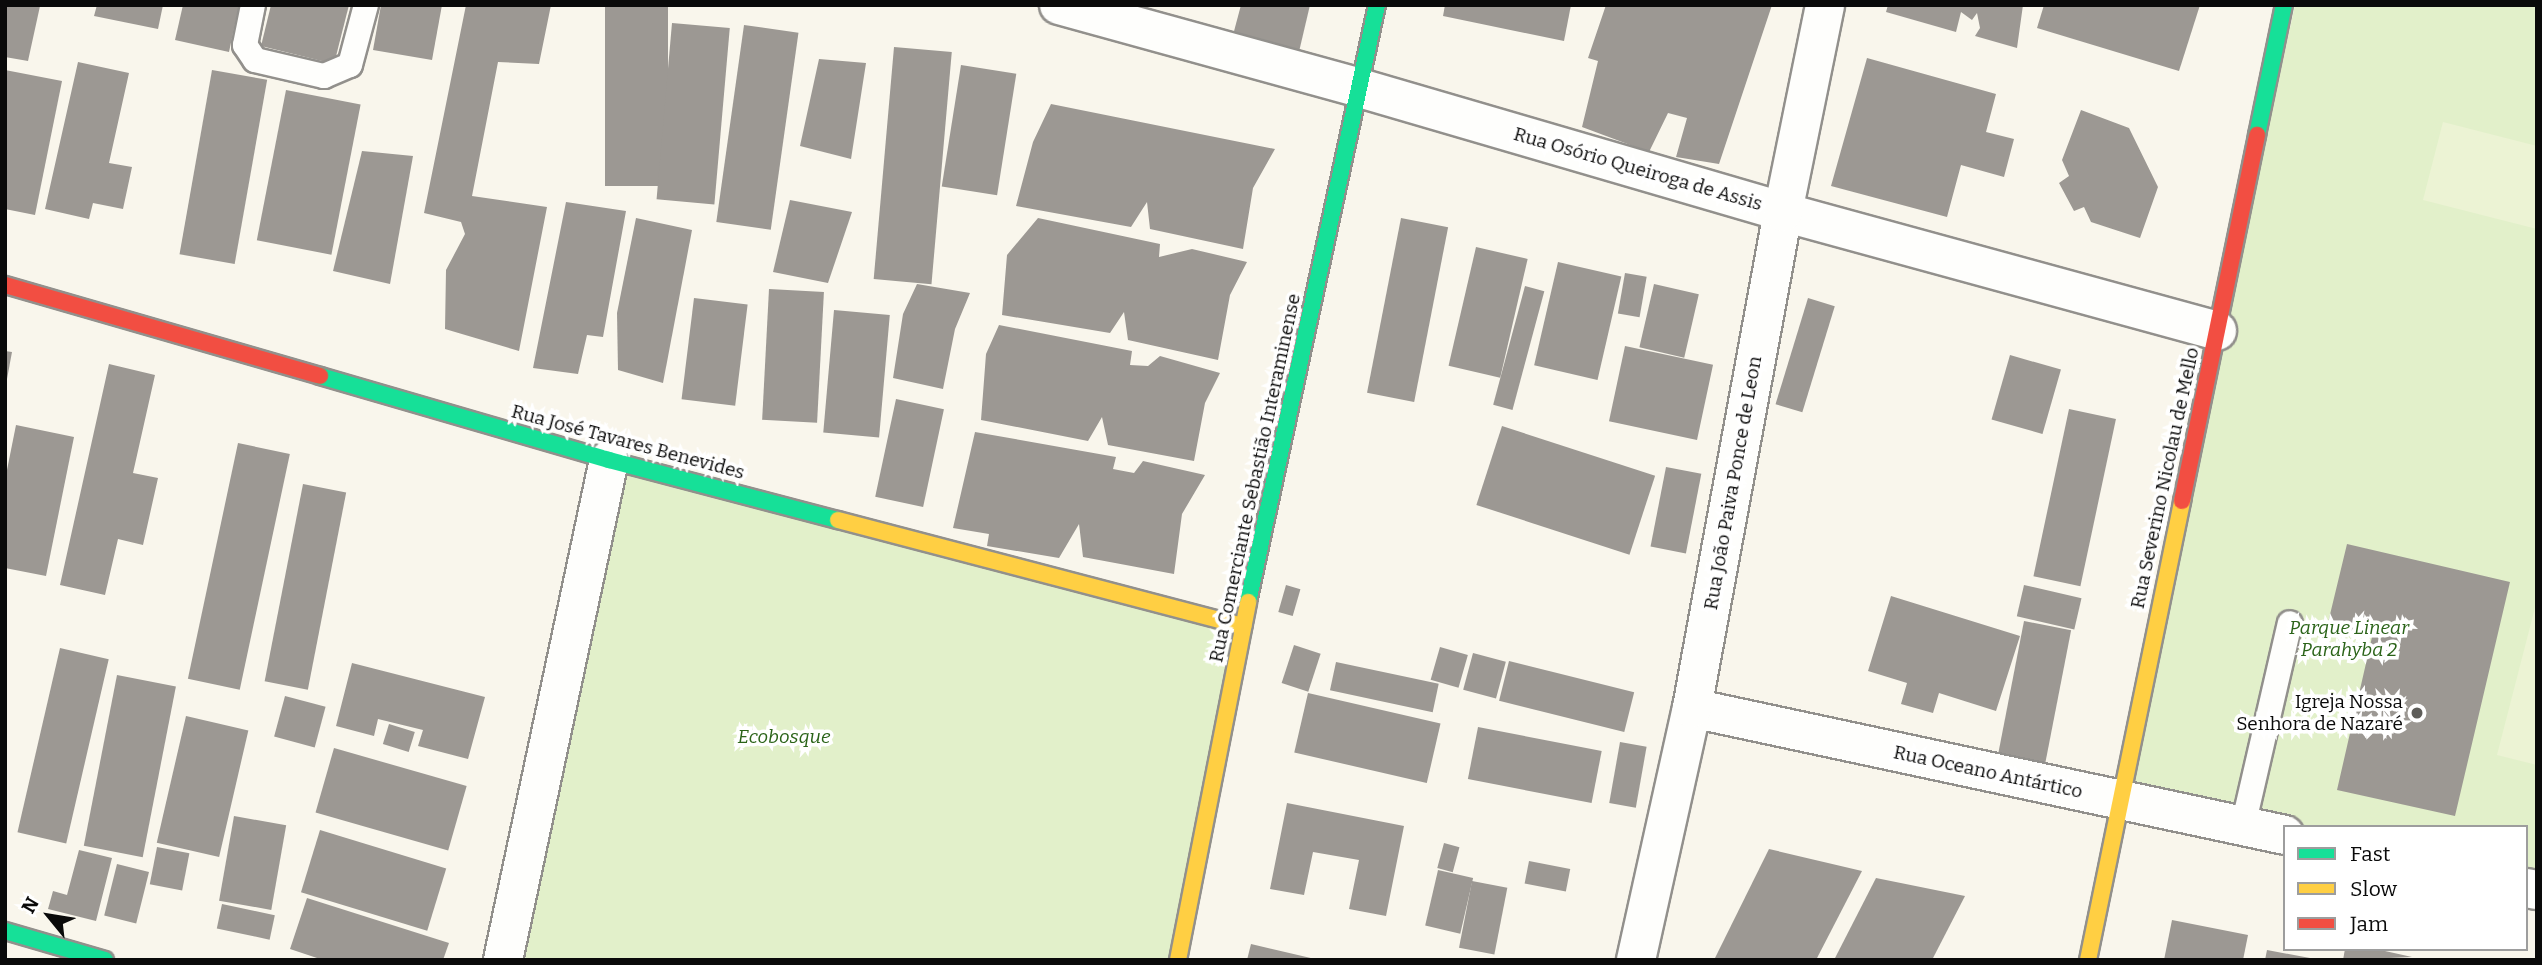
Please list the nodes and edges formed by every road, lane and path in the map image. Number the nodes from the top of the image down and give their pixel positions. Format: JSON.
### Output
{"nodes":[{"id":1,"x":253,"y":5,"type":"edge"},
{"id":2,"x":366,"y":5,"type":"edge"},
{"id":3,"x":1059,"y":5,"type":"edge"},
{"id":4,"x":1377,"y":5,"type":"edge"},
{"id":5,"x":1825,"y":5,"type":"edge"},
{"id":6,"x":2284,"y":5,"type":"edge"},
{"id":7,"x":1360,"y":88,"type":"junction"},
{"id":8,"x":1783,"y":212,"type":"junction"},
{"id":9,"x":5,"y":285,"type":"edge"},
{"id":10,"x":2217,"y":331,"type":"junction"},
{"id":11,"x":609,"y":460,"type":"junction"},
{"id":12,"x":2290,"y":623,"type":"dead end"},
{"id":13,"x":1243,"y":626,"type":"junction"},
{"id":14,"x":1692,"y":708,"type":"junction"},
{"id":15,"x":2119,"y":800,"type":"junction"},
{"id":16,"x":2243,"y":826,"type":"junction"},
{"id":17,"x":2283,"y":835,"type":"edge"},
{"id":18,"x":5,"y":931,"type":"edge"},
{"id":19,"x":105,"y":960,"type":"edge"},
{"id":20,"x":503,"y":960,"type":"edge"},
{"id":21,"x":1178,"y":960,"type":"edge"},
{"id":22,"x":1636,"y":960,"type":"edge"},
{"id":23,"x":2088,"y":960,"type":"edge"}],
"edges":[{"from":1,"to":2,"type":"lane"},
{"from":3,"to":7,"type":"street","name":"Rua Osório Queiroga de Assis"},
{"from":4,"to":7,"type":"street","name":"Rua Comerciante Sebastião Interaminense"},
{"from":5,"to":8,"type":"street","name":"Rua João Paiva Ponce de Leon"},
{"from":6,"to":10,"type":"street","name":"Rua Severino Nicolau de Mello"},
{"from":7,"to":8,"type":"street","name":"Rua Osório Queiroga de Assis"},
{"from":7,"to":13,"type":"street","name":"Rua Comerciante Sebastião Interaminense"},
{"from":8,"to":10,"type":"street","name":"Rua Osório Queiroga de Assis"},
{"from":8,"to":14,"type":"street","name":"Rua João Paiva Ponce de Leon"},
{"from":9,"to":11,"type":"street","name":"Rua José Tavares Benevides"},
{"from":10,"to":15,"type":"street","name":"Rua Severino Nicolau de Mello"},
{"from":11,"to":13,"type":"street","name":"Rua José Tavares Benevides"},
{"from":11,"to":20,"type":"street"},
{"from":12,"to":16,"type":"lane"},
{"from":13,"to":21,"type":"street","name":"Rua Comerciante Sebastião Interaminense"},
{"from":14,"to":15,"type":"street","name":"Rua Oceano Antártico"},
{"from":14,"to":22,"type":"street","name":"Rua João Paiva Ponce de Leon"},
{"from":15,"to":16,"type":"street","name":"Rua Oceano Antártico"},
{"from":15,"to":23,"type":"street","name":"Rua Severino Nicolau de Mello"},
{"from":16,"to":17,"type":"street","name":"Rua Oceano Antártico"},
{"from":18,"to":19,"type":"street"}]}
